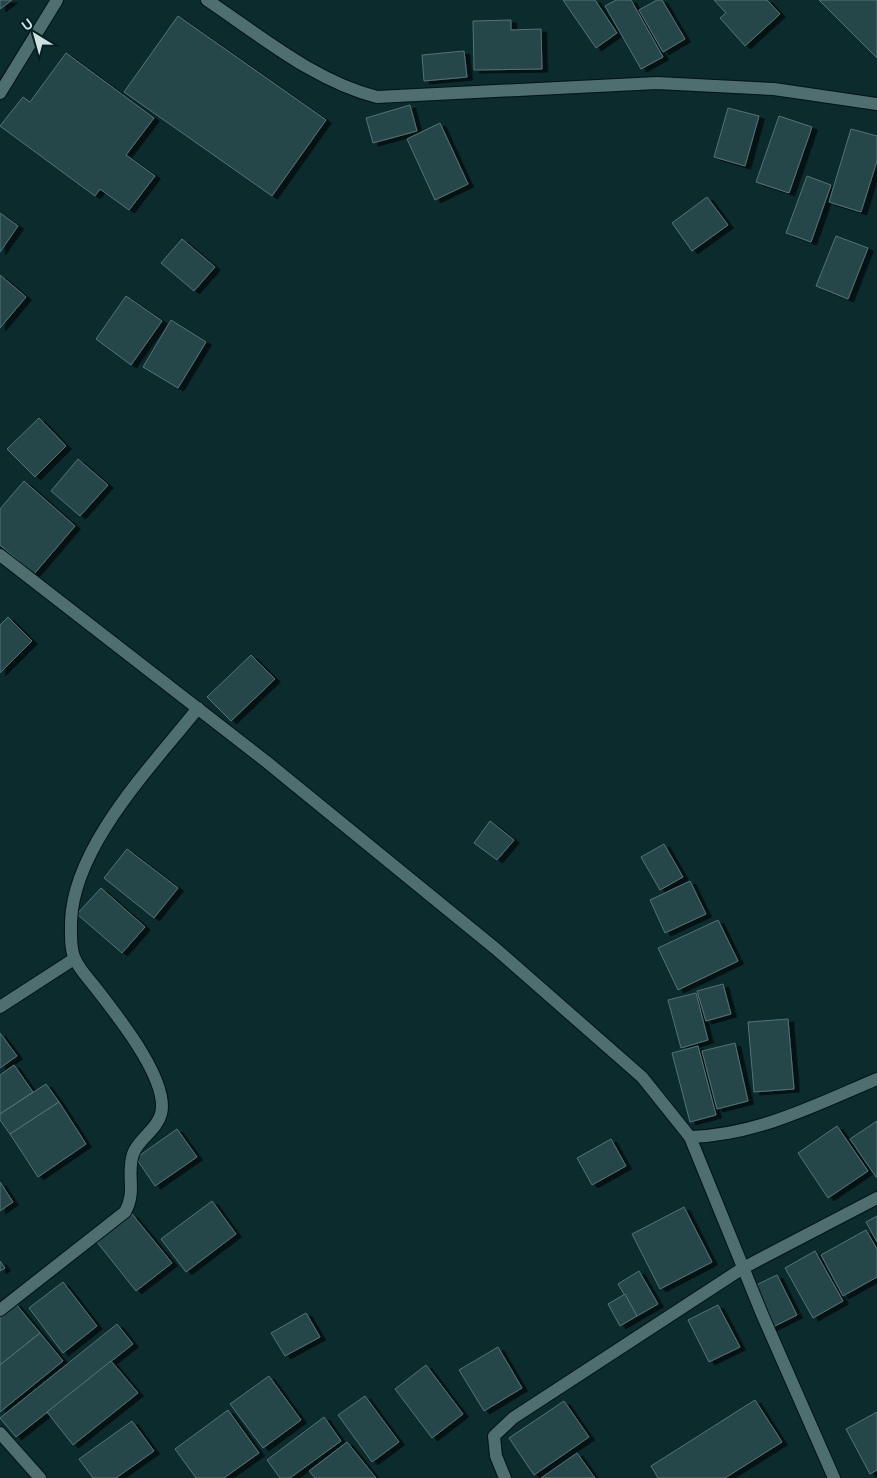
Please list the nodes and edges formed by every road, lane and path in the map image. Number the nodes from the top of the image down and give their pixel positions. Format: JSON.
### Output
{"nodes":[{"id":1,"x":207,"y":0,"type":"edge"},
{"id":2,"x":50,"y":3,"type":"edge"},
{"id":3,"x":0,"y":93,"type":"edge"},
{"id":4,"x":877,"y":104,"type":"edge"},
{"id":5,"x":0,"y":555,"type":"edge"},
{"id":6,"x":198,"y":708,"type":"junction"},
{"id":7,"x":74,"y":959,"type":"junction"},
{"id":8,"x":0,"y":1007,"type":"edge"},
{"id":9,"x":877,"y":1079,"type":"edge"},
{"id":10,"x":690,"y":1137,"type":"junction"},
{"id":11,"x":877,"y":1198,"type":"edge"},
{"id":12,"x":743,"y":1268,"type":"junction"},
{"id":13,"x":0,"y":1310,"type":"edge"},
{"id":14,"x":0,"y":1433,"type":"edge"},
{"id":15,"x":40,"y":1478,"type":"edge"},
{"id":16,"x":505,"y":1478,"type":"edge"},
{"id":17,"x":834,"y":1478,"type":"edge"}],
"edges":[{"from":1,"to":4,"type":"street"},
{"from":2,"to":3,"type":"street"},
{"from":5,"to":6,"type":"street"},
{"from":6,"to":7,"type":"street"},
{"from":6,"to":10,"type":"street"},
{"from":7,"to":8,"type":"street"},
{"from":7,"to":13,"type":"street"},
{"from":9,"to":10,"type":"street"},
{"from":10,"to":12,"type":"street"},
{"from":11,"to":12,"type":"street"},
{"from":12,"to":16,"type":"street"},
{"from":12,"to":17,"type":"street"},
{"from":14,"to":15,"type":"street"}]}
